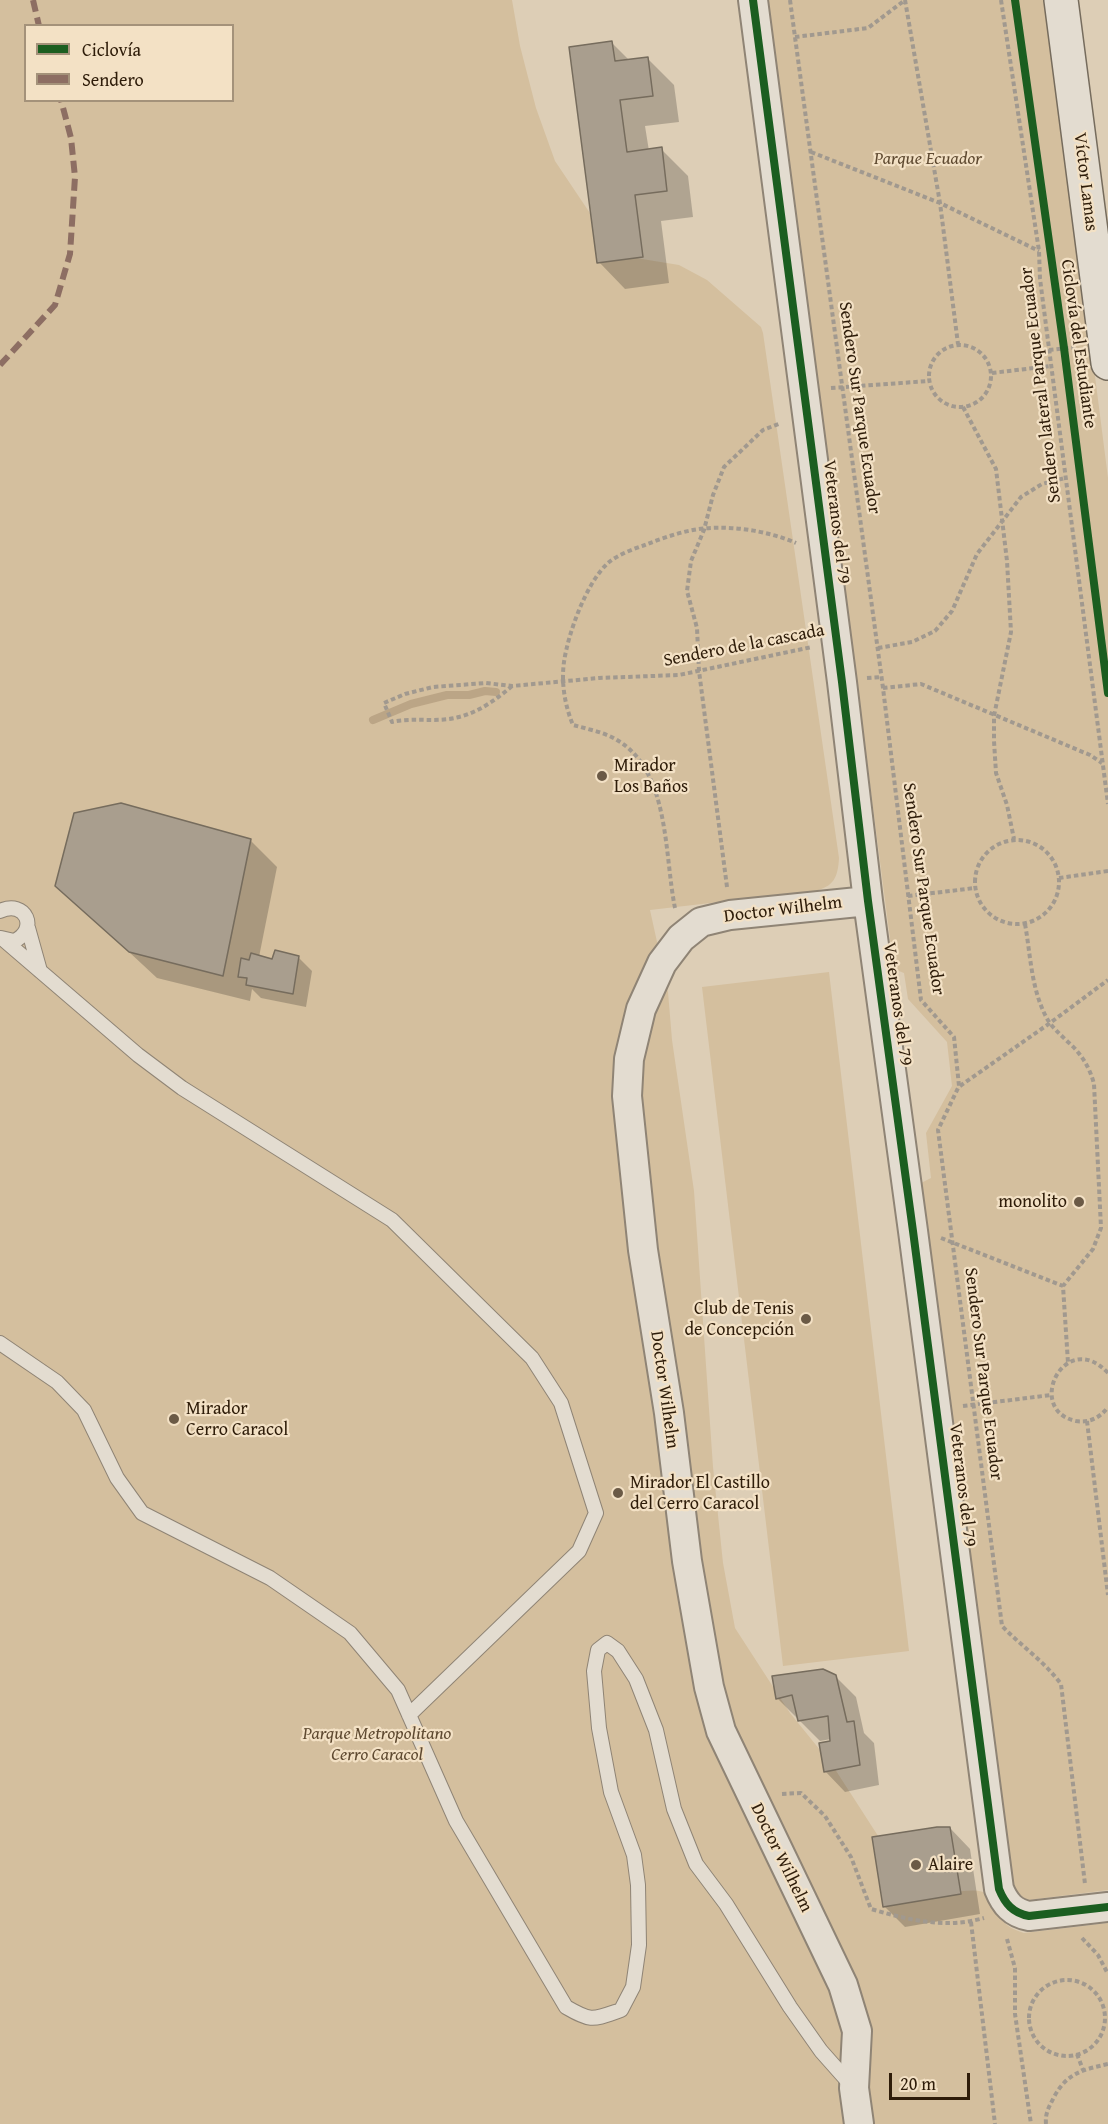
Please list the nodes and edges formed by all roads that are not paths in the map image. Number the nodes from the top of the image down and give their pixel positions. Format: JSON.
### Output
{"nodes":[{"id":1,"x":753,"y":0,"type":"edge"},
{"id":2,"x":1061,"y":0,"type":"edge"},
{"id":3,"x":1108,"y":363,"type":"edge"},
{"id":4,"x":868,"y":900,"type":"junction"},
{"id":5,"x":0,"y":911,"type":"edge"},
{"id":6,"x":28,"y":928,"type":"junction"},
{"id":7,"x":2,"y":939,"type":"edge"},
{"id":8,"x":40,"y":971,"type":"junction"},
{"id":9,"x":0,"y":1342,"type":"edge"},
{"id":10,"x":409,"y":1715,"type":"junction"},
{"id":11,"x":1108,"y":1907,"type":"edge"},
{"id":12,"x":854,"y":2088,"type":"junction"},
{"id":13,"x":859,"y":2124,"type":"edge"}],
"edges":[{"from":1,"to":4,"type":"street","name":"Veteranos del 79"},
{"from":2,"to":3,"type":"main road","name":"Víctor Lamas"},
{"from":4,"to":11,"type":"street","name":"Veteranos del 79"},
{"from":4,"to":12,"type":"street","name":"Doctor Wilhelm"},
{"from":5,"to":6,"type":"lane"},
{"from":6,"to":7,"type":"lane"},
{"from":6,"to":8,"type":"lane"},
{"from":7,"to":8,"type":"lane"},
{"from":8,"to":10,"type":"lane"},
{"from":9,"to":10,"type":"lane"},
{"from":10,"to":12,"type":"lane"},
{"from":12,"to":13,"type":"street","name":"Doctor Wilhelm"}]}
